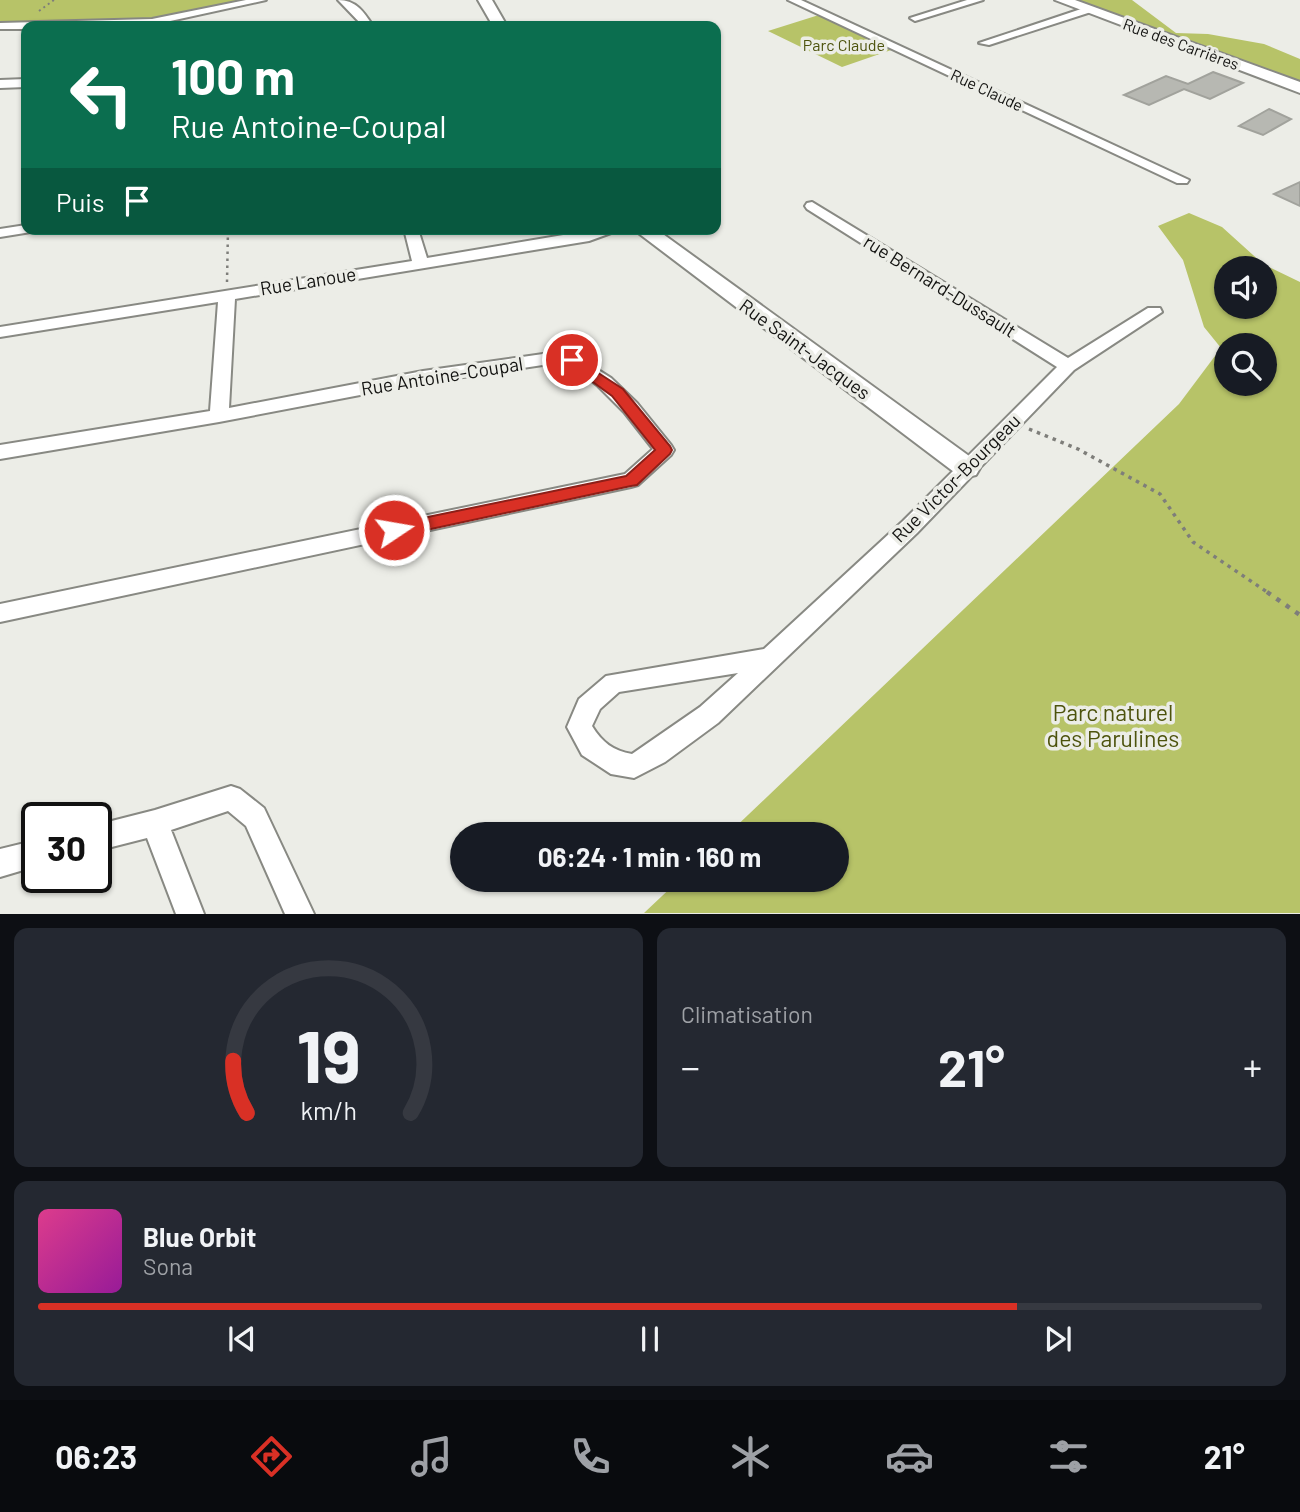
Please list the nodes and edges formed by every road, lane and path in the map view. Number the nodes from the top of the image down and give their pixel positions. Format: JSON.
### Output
{"nodes":[{"id":1,"x":261,"y":0,"type":"edge"},
{"id":2,"x":344,"y":0,"type":"edge"},
{"id":3,"x":485,"y":0,"type":"edge"},
{"id":4,"x":793,"y":0,"type":"edge"},
{"id":5,"x":978,"y":0,"type":"edge"},
{"id":6,"x":1062,"y":0,"type":"edge"},
{"id":7,"x":1087,"y":9,"type":"junction"},
{"id":8,"x":209,"y":12,"type":"junction"},
{"id":9,"x":915,"y":18,"type":"dead end"},
{"id":10,"x":158,"y":21,"type":"edge"},
{"id":11,"x":222,"y":21,"type":"edge"},
{"id":12,"x":364,"y":21,"type":"edge"},
{"id":13,"x":497,"y":21,"type":"edge"},
{"id":14,"x":21,"y":25,"type":"edge"},
{"id":15,"x":0,"y":26,"type":"edge"},
{"id":16,"x":985,"y":43,"type":"dead end"},
{"id":17,"x":0,"y":83,"type":"edge"},
{"id":18,"x":21,"y":83,"type":"edge"},
{"id":19,"x":1300,"y":88,"type":"edge"},
{"id":20,"x":1182,"y":180,"type":"dead end"},
{"id":21,"x":812,"y":206,"type":"dead end"},
{"id":22,"x":21,"y":230,"type":"edge"},
{"id":23,"x":0,"y":233,"type":"edge"},
{"id":24,"x":228,"y":235,"type":"edge"},
{"id":25,"x":413,"y":235,"type":"edge"},
{"id":26,"x":596,"y":235,"type":"edge"},
{"id":27,"x":651,"y":235,"type":"edge"},
{"id":28,"x":420,"y":262,"type":"junction"},
{"id":29,"x":227,"y":294,"type":"junction"},
{"id":30,"x":1154,"y":312,"type":"dead end"},
{"id":31,"x":0,"y":332,"type":"edge"},
{"id":32,"x":1068,"y":366,"type":"junction"},
{"id":33,"x":219,"y":416,"type":"junction"},
{"id":34,"x":1012,"y":422,"type":"junction"},
{"id":35,"x":0,"y":452,"type":"edge"},
{"id":36,"x":967,"y":468,"type":"junction"},
{"id":37,"x":0,"y":613,"type":"edge"},
{"id":38,"x":1300,"y":615,"type":"edge"},
{"id":39,"x":770,"y":658,"type":"junction"},
{"id":40,"x":155,"y":823,"type":"junction"},
{"id":41,"x":112,"y":834,"type":"edge"},
{"id":42,"x":21,"y":857,"type":"edge"},
{"id":43,"x":0,"y":863,"type":"edge"},
{"id":44,"x":190,"y":914,"type":"edge"},
{"id":45,"x":300,"y":914,"type":"edge"}],
"edges":[{"from":1,"to":8,"type":"street"},
{"from":2,"to":12,"type":"street"},
{"from":3,"to":13,"type":"street"},
{"from":4,"to":20,"type":"street","name":"Rue Claude"},
{"from":5,"to":9,"type":"street"},
{"from":6,"to":7,"type":"street","name":"Rue des Carrières"},
{"from":7,"to":16,"type":"street"},
{"from":7,"to":19,"type":"street","name":"Rue des Carrières"},
{"from":8,"to":10,"type":"street"},
{"from":8,"to":11,"type":"street"},
{"from":14,"to":15,"type":"street"},
{"from":17,"to":18,"type":"street"},
{"from":21,"to":32,"type":"street","name":"rue Bernard-Dussault"},
{"from":22,"to":23,"type":"street"},
{"from":24,"to":29,"type":"path"},
{"from":25,"to":28,"type":"street"},
{"from":26,"to":28,"type":"street","name":"Rue Lanoue"},
{"from":27,"to":36,"type":"street","name":"Rue Saint-Jacques"},
{"from":28,"to":29,"type":"street","name":"Rue Lanoue"},
{"from":29,"to":31,"type":"street","name":"Rue Lanoue"},
{"from":29,"to":33,"type":"street"},
{"from":30,"to":32,"type":"street","name":"Rue Victor-Bourgeau"},
{"from":32,"to":34,"type":"street","name":"Rue Victor-Bourgeau"},
{"from":33,"to":35,"type":"street","name":"Rue Antoine-Coupal"},
{"from":33,"to":37,"type":"street","name":"Rue Antoine-Coupal"},
{"from":34,"to":36,"type":"street","name":"Rue Victor-Bourgeau"},
{"from":34,"to":38,"type":"path"},
{"from":36,"to":39,"type":"street","name":"Rue Victor-Bourgeau"},
{"from":39,"to":39,"type":"street","name":"Rue Victor-Bourgeau"},
{"from":40,"to":41,"type":"street"},
{"from":40,"to":44,"type":"street"},
{"from":40,"to":45,"type":"street"},
{"from":42,"to":43,"type":"street"}]}
